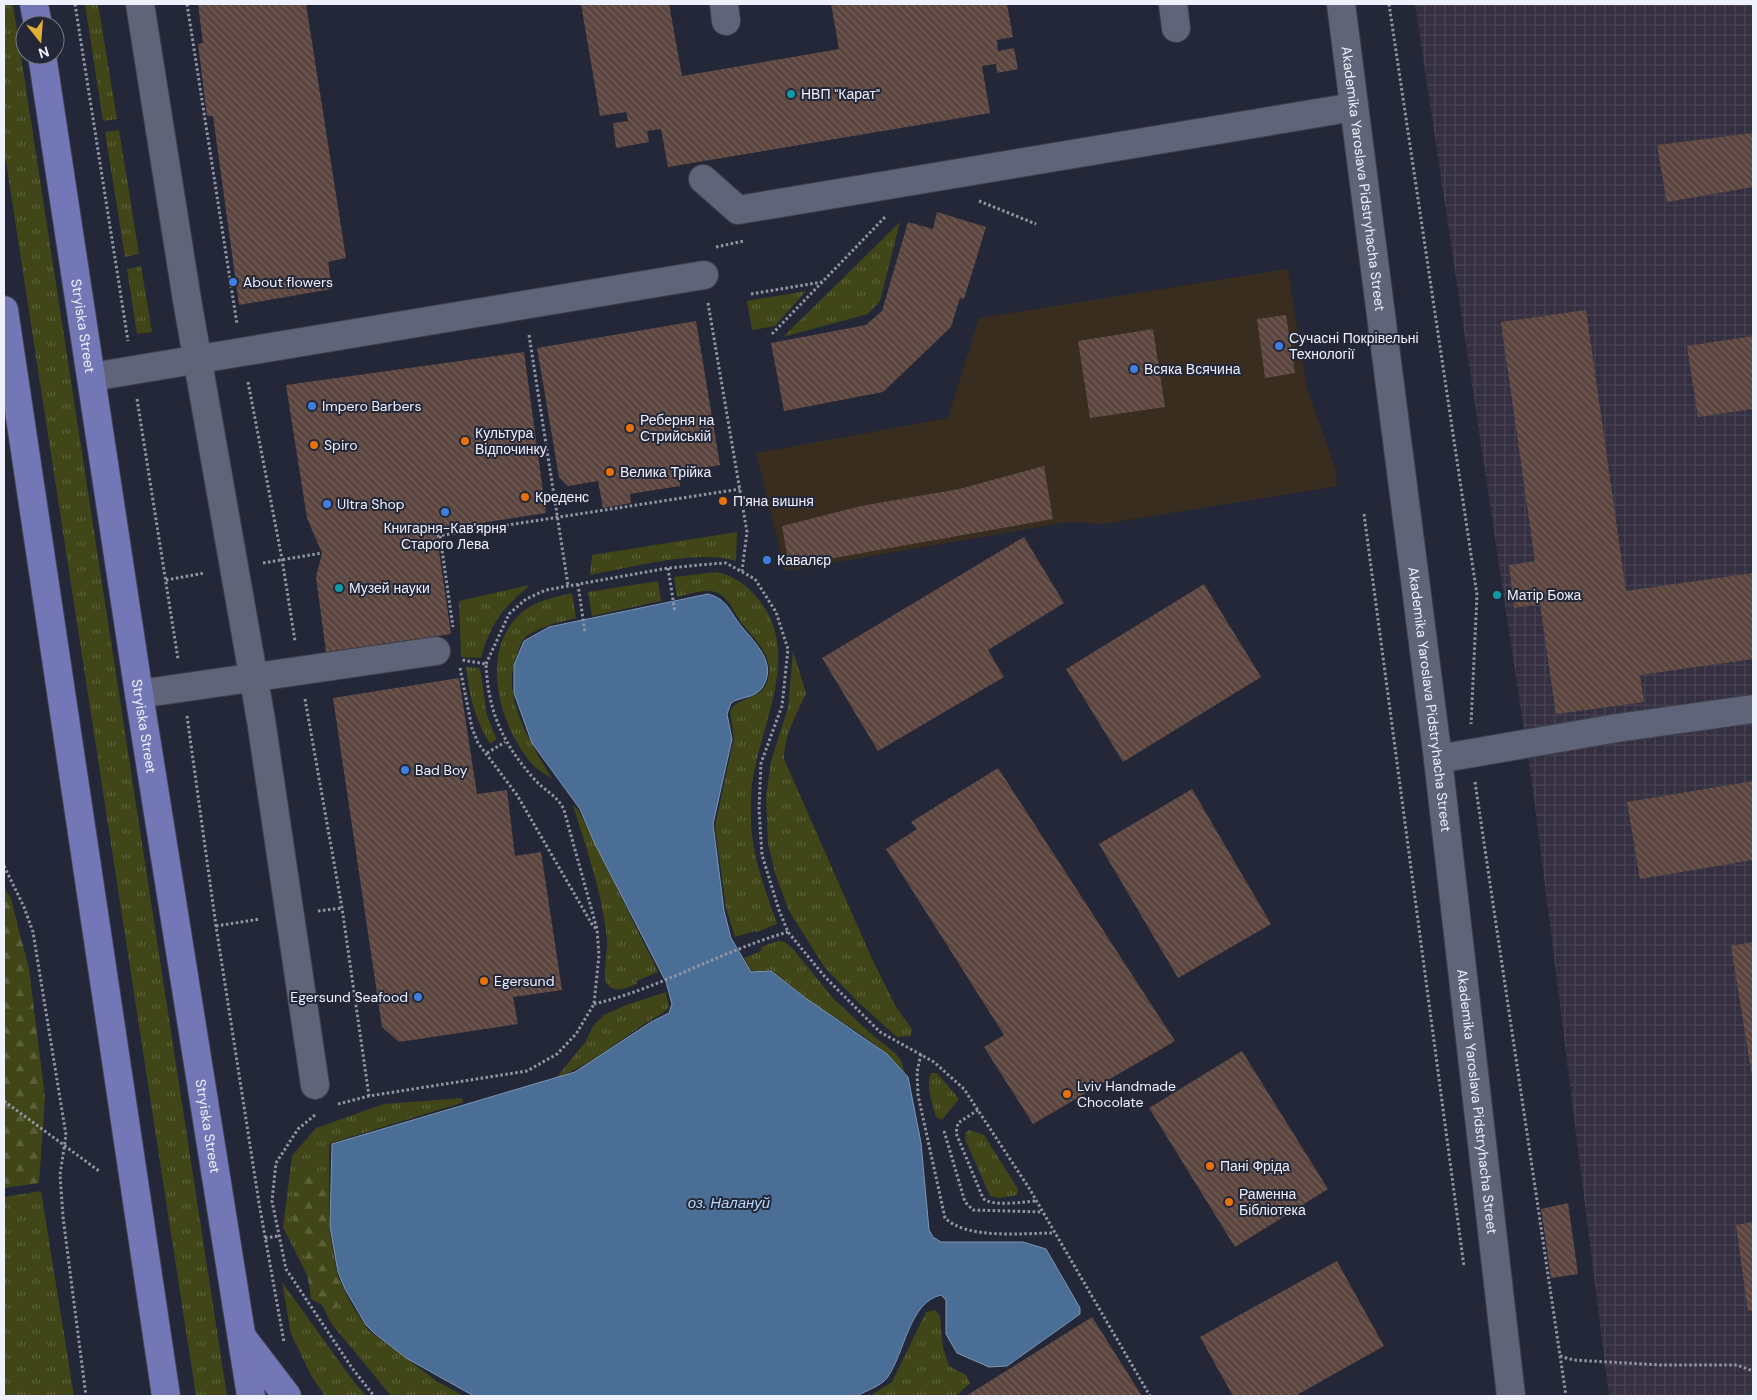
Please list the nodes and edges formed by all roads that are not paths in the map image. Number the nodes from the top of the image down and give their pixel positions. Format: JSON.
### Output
{"nodes":[{"id":1,"x":140,"y":4,"type":"edge"},
{"id":2,"x":1341,"y":4,"type":"edge"},
{"id":3,"x":44,"y":65,"type":"edge"},
{"id":4,"x":1354,"y":107,"type":"junction"},
{"id":5,"x":703,"y":179,"type":"dead end"},
{"id":6,"x":704,"y":275,"type":"road end"},
{"id":7,"x":4,"y":310,"type":"edge"},
{"id":8,"x":197,"y":359,"type":"junction"},
{"id":9,"x":92,"y":377,"type":"junction"},
{"id":10,"x":436,"y":651,"type":"dead end"},
{"id":11,"x":253,"y":677,"type":"junction"},
{"id":12,"x":139,"y":694,"type":"junction"},
{"id":13,"x":1753,"y":709,"type":"edge"},
{"id":14,"x":1438,"y":759,"type":"junction"},
{"id":15,"x":315,"y":1085,"type":"dead end"},
{"id":16,"x":240,"y":1334,"type":"junction"},
{"id":17,"x":166,"y":1396,"type":"edge"},
{"id":18,"x":251,"y":1396,"type":"edge"},
{"id":19,"x":287,"y":1396,"type":"edge"},
{"id":20,"x":1511,"y":1396,"type":"edge"}],
"edges":[{"from":1,"to":8,"type":"street"},
{"from":2,"to":4,"type":"street","name":"Akademika Yaroslava Pidstryhacha Street"},
{"from":3,"to":9,"type":"main road","name":"Stryiska Street"},
{"from":4,"to":5,"type":"street"},
{"from":4,"to":14,"type":"street","name":"Akademika Yaroslava Pidstryhacha Street"},
{"from":6,"to":8,"type":"street"},
{"from":7,"to":17,"type":"main road"},
{"from":8,"to":9,"type":"street"},
{"from":8,"to":11,"type":"street"},
{"from":9,"to":12,"type":"main road","name":"Stryiska Street"},
{"from":10,"to":11,"type":"street"},
{"from":11,"to":12,"type":"street"},
{"from":11,"to":15,"type":"street"},
{"from":12,"to":16,"type":"main road","name":"Stryiska Street"},
{"from":13,"to":14,"type":"street"},
{"from":14,"to":20,"type":"street","name":"Akademika Yaroslava Pidstryhacha Street"},
{"from":16,"to":18,"type":"main road","name":"Stryiska Street"},
{"from":16,"to":19,"type":"main road"}]}
